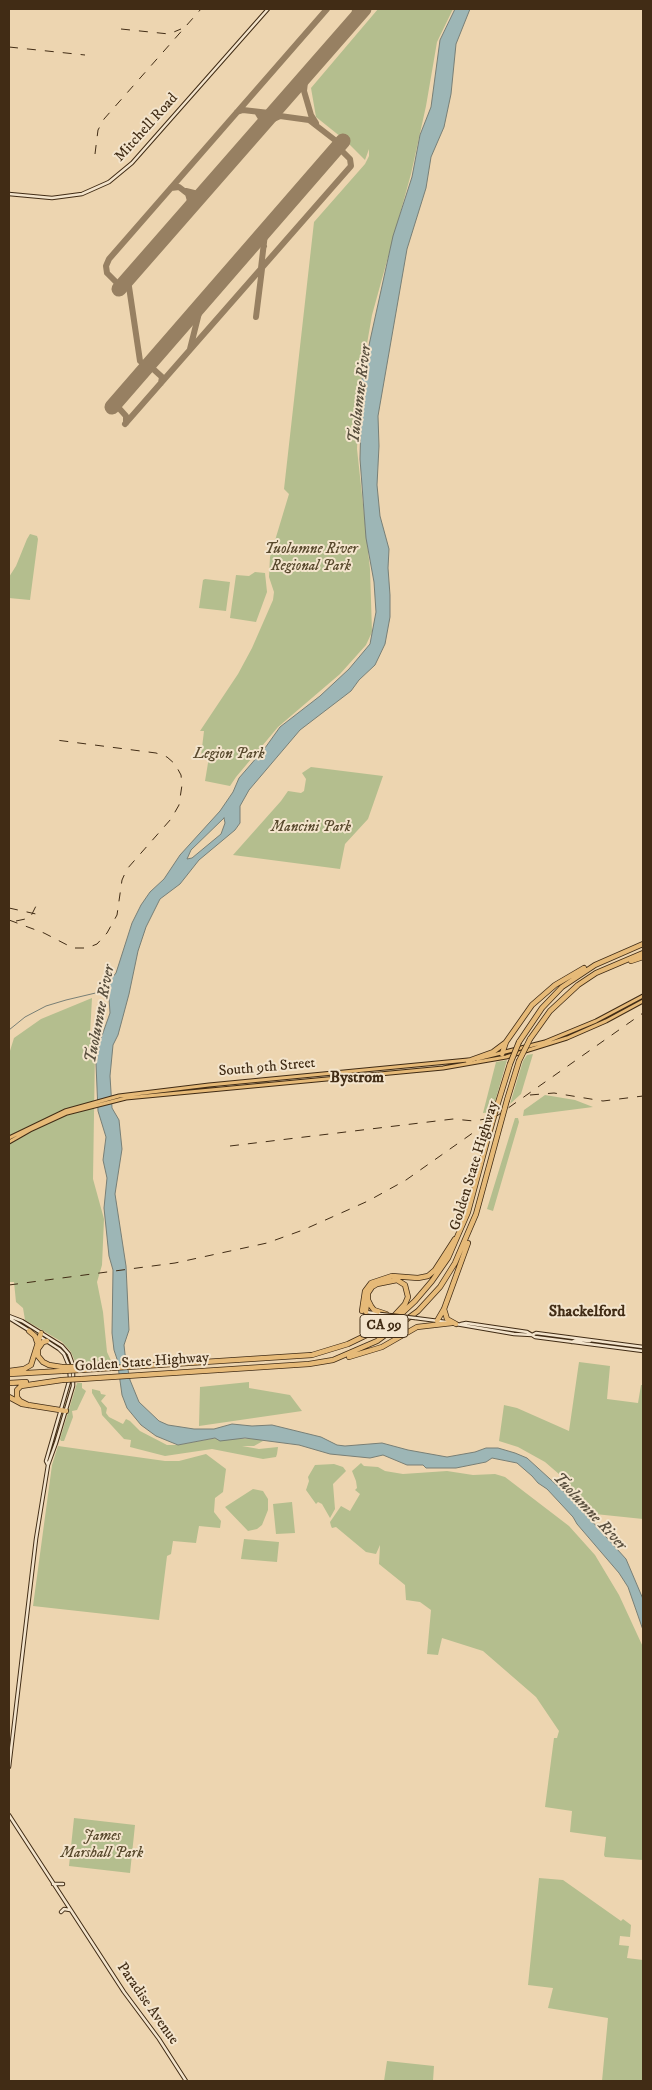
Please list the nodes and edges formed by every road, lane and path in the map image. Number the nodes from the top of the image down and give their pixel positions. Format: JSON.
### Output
{"nodes":[{"id":1,"x":268,"y":9,"type":"edge"},
{"id":2,"x":9,"y":194,"type":"edge"},
{"id":3,"x":643,"y":944,"type":"edge"},
{"id":4,"x":643,"y":953,"type":"edge"},
{"id":5,"x":613,"y":956,"type":"junction"},
{"id":6,"x":643,"y":957,"type":"edge"},
{"id":7,"x":610,"y":967,"type":"junction"},
{"id":8,"x":643,"y":996,"type":"edge"},
{"id":9,"x":643,"y":1001,"type":"edge"},
{"id":10,"x":620,"y":1012,"type":"junction"},
{"id":11,"x":506,"y":1042,"type":"junction"},
{"id":12,"x":545,"y":1042,"type":"junction"},
{"id":13,"x":555,"y":1043,"type":"junction"},
{"id":14,"x":504,"y":1056,"type":"junction"},
{"id":15,"x":468,"y":1060,"type":"junction"},
{"id":16,"x":9,"y":1140,"type":"edge"},
{"id":17,"x":476,"y":1214,"type":"junction"},
{"id":18,"x":459,"y":1234,"type":"junction"},
{"id":19,"x":368,"y":1297,"type":"junction"},
{"id":20,"x":444,"y":1309,"type":"junction"},
{"id":21,"x":364,"y":1312,"type":"junction"},
{"id":22,"x":380,"y":1313,"type":"junction"},
{"id":23,"x":388,"y":1315,"type":"joint"},
{"id":24,"x":9,"y":1317,"type":"edge"},
{"id":25,"x":437,"y":1321,"type":"junction"},
{"id":26,"x":456,"y":1324,"type":"junction"},
{"id":27,"x":386,"y":1325,"type":"junction"},
{"id":28,"x":29,"y":1331,"type":"junction"},
{"id":29,"x":40,"y":1335,"type":"junction"},
{"id":30,"x":532,"y":1335,"type":"junction"},
{"id":31,"x":594,"y":1340,"type":"junction"},
{"id":32,"x":47,"y":1341,"type":"junction"},
{"id":33,"x":572,"y":1342,"type":"junction"},
{"id":34,"x":643,"y":1347,"type":"edge"},
{"id":35,"x":37,"y":1348,"type":"junction"},
{"id":36,"x":643,"y":1351,"type":"edge"},
{"id":37,"x":332,"y":1360,"type":"junction"},
{"id":38,"x":62,"y":1369,"type":"junction"},
{"id":39,"x":9,"y":1372,"type":"edge"},
{"id":40,"x":62,"y":1380,"type":"junction"},
{"id":41,"x":9,"y":1383,"type":"edge"},
{"id":42,"x":9,"y":1397,"type":"edge"},
{"id":43,"x":28,"y":1405,"type":"junction"},
{"id":44,"x":64,"y":1411,"type":"junction"},
{"id":45,"x":9,"y":1767,"type":"edge"},
{"id":46,"x":9,"y":1815,"type":"edge"},
{"id":47,"x":53,"y":1884,"type":"junction"},
{"id":48,"x":64,"y":1884,"type":"dead end"},
{"id":49,"x":70,"y":1910,"type":"junction"},
{"id":50,"x":60,"y":1912,"type":"dead end"},
{"id":51,"x":186,"y":2081,"type":"edge"}],
"edges":[{"from":1,"to":2,"type":"main road","name":"Mitchell Road"},
{"from":3,"to":5,"type":"highway","name":"Golden State Highway","number":"CA 99"},
{"from":4,"to":7,"type":"highway","name":"Golden State Highway","number":"CA 99"},
{"from":5,"to":11,"type":"highway"},
{"from":5,"to":18,"type":"highway","name":"Golden State Highway","number":"CA 99","bridge":true},
{"from":6,"to":7,"type":"highway"},
{"from":7,"to":17,"type":"highway","name":"Golden State Highway","number":"CA 99","bridge":true},
{"from":8,"to":10,"type":"main road","name":"South 9th Street"},
{"from":9,"to":10,"type":"main road","name":"South 9th Street"},
{"from":10,"to":12,"type":"main road","name":"South 9th Street"},
{"from":10,"to":13,"type":"main road","name":"South 9th Street"},
{"from":11,"to":14,"type":"highway"},
{"from":11,"to":15,"type":"highway"},
{"from":12,"to":13,"type":"main road"},
{"from":12,"to":14,"type":"main road","name":"South 9th Street"},
{"from":13,"to":14,"type":"main road","name":"South 9th Street"},
{"from":14,"to":15,"type":"main road","name":"South 9th Street"},
{"from":14,"to":16,"type":"main road","name":"South 9th Street"},
{"from":15,"to":16,"type":"main road","name":"South 9th Street"},
{"from":17,"to":20,"type":"highway"},
{"from":17,"to":37,"type":"highway","name":"Golden State Highway","number":"CA 99"},
{"from":18,"to":21,"type":"highway"},
{"from":18,"to":27,"type":"highway","name":"Golden State Highway","number":"CA 99"},
{"from":19,"to":21,"type":"highway"},
{"from":19,"to":22,"type":"highway"},
{"from":19,"to":27,"type":"highway"},
{"from":20,"to":25,"type":"highway"},
{"from":20,"to":26,"type":"highway"},
{"from":21,"to":22,"type":"main road"},
{"from":22,"to":23,"type":"highway","bridge":true},
{"from":23,"to":25,"type":"main road","bridge":true},
{"from":24,"to":28,"type":"main road"},
{"from":24,"to":29,"type":"main road"},
{"from":25,"to":26,"type":"main road"},
{"from":26,"to":30,"type":"main road"},
{"from":26,"to":37,"type":"highway"},
{"from":27,"to":38,"type":"highway","name":"Golden State Highway","number":"CA 99","bridge":true},
{"from":28,"to":29,"type":"main road"},
{"from":28,"to":35,"type":"highway"},
{"from":29,"to":32,"type":"main road"},
{"from":29,"to":35,"type":"highway"},
{"from":29,"to":44,"type":"main road"},
{"from":30,"to":31,"type":"main road"},
{"from":30,"to":33,"type":"main road"},
{"from":31,"to":33,"type":"main road"},
{"from":31,"to":34,"type":"main road"},
{"from":32,"to":35,"type":"highway"},
{"from":32,"to":44,"type":"main road"},
{"from":33,"to":36,"type":"main road"},
{"from":35,"to":38,"type":"highway"},
{"from":35,"to":39,"type":"highway"},
{"from":37,"to":40,"type":"highway","name":"Golden State Highway","number":"CA 99","bridge":true},
{"from":38,"to":39,"type":"highway","name":"Golden State Highway"},
{"from":40,"to":41,"type":"highway","name":"Golden State Highway","number":"CA 99"},
{"from":40,"to":43,"type":"highway"},
{"from":42,"to":43,"type":"highway"},
{"from":43,"to":44,"type":"highway"},
{"from":44,"to":45,"type":"main road"},
{"from":46,"to":47,"type":"main road","name":"Paradise Avenue"},
{"from":47,"to":48,"type":"main road"},
{"from":47,"to":49,"type":"main road","name":"Paradise Avenue"},
{"from":49,"to":50,"type":"main road"},
{"from":49,"to":51,"type":"main road","name":"Paradise Avenue"}]}
